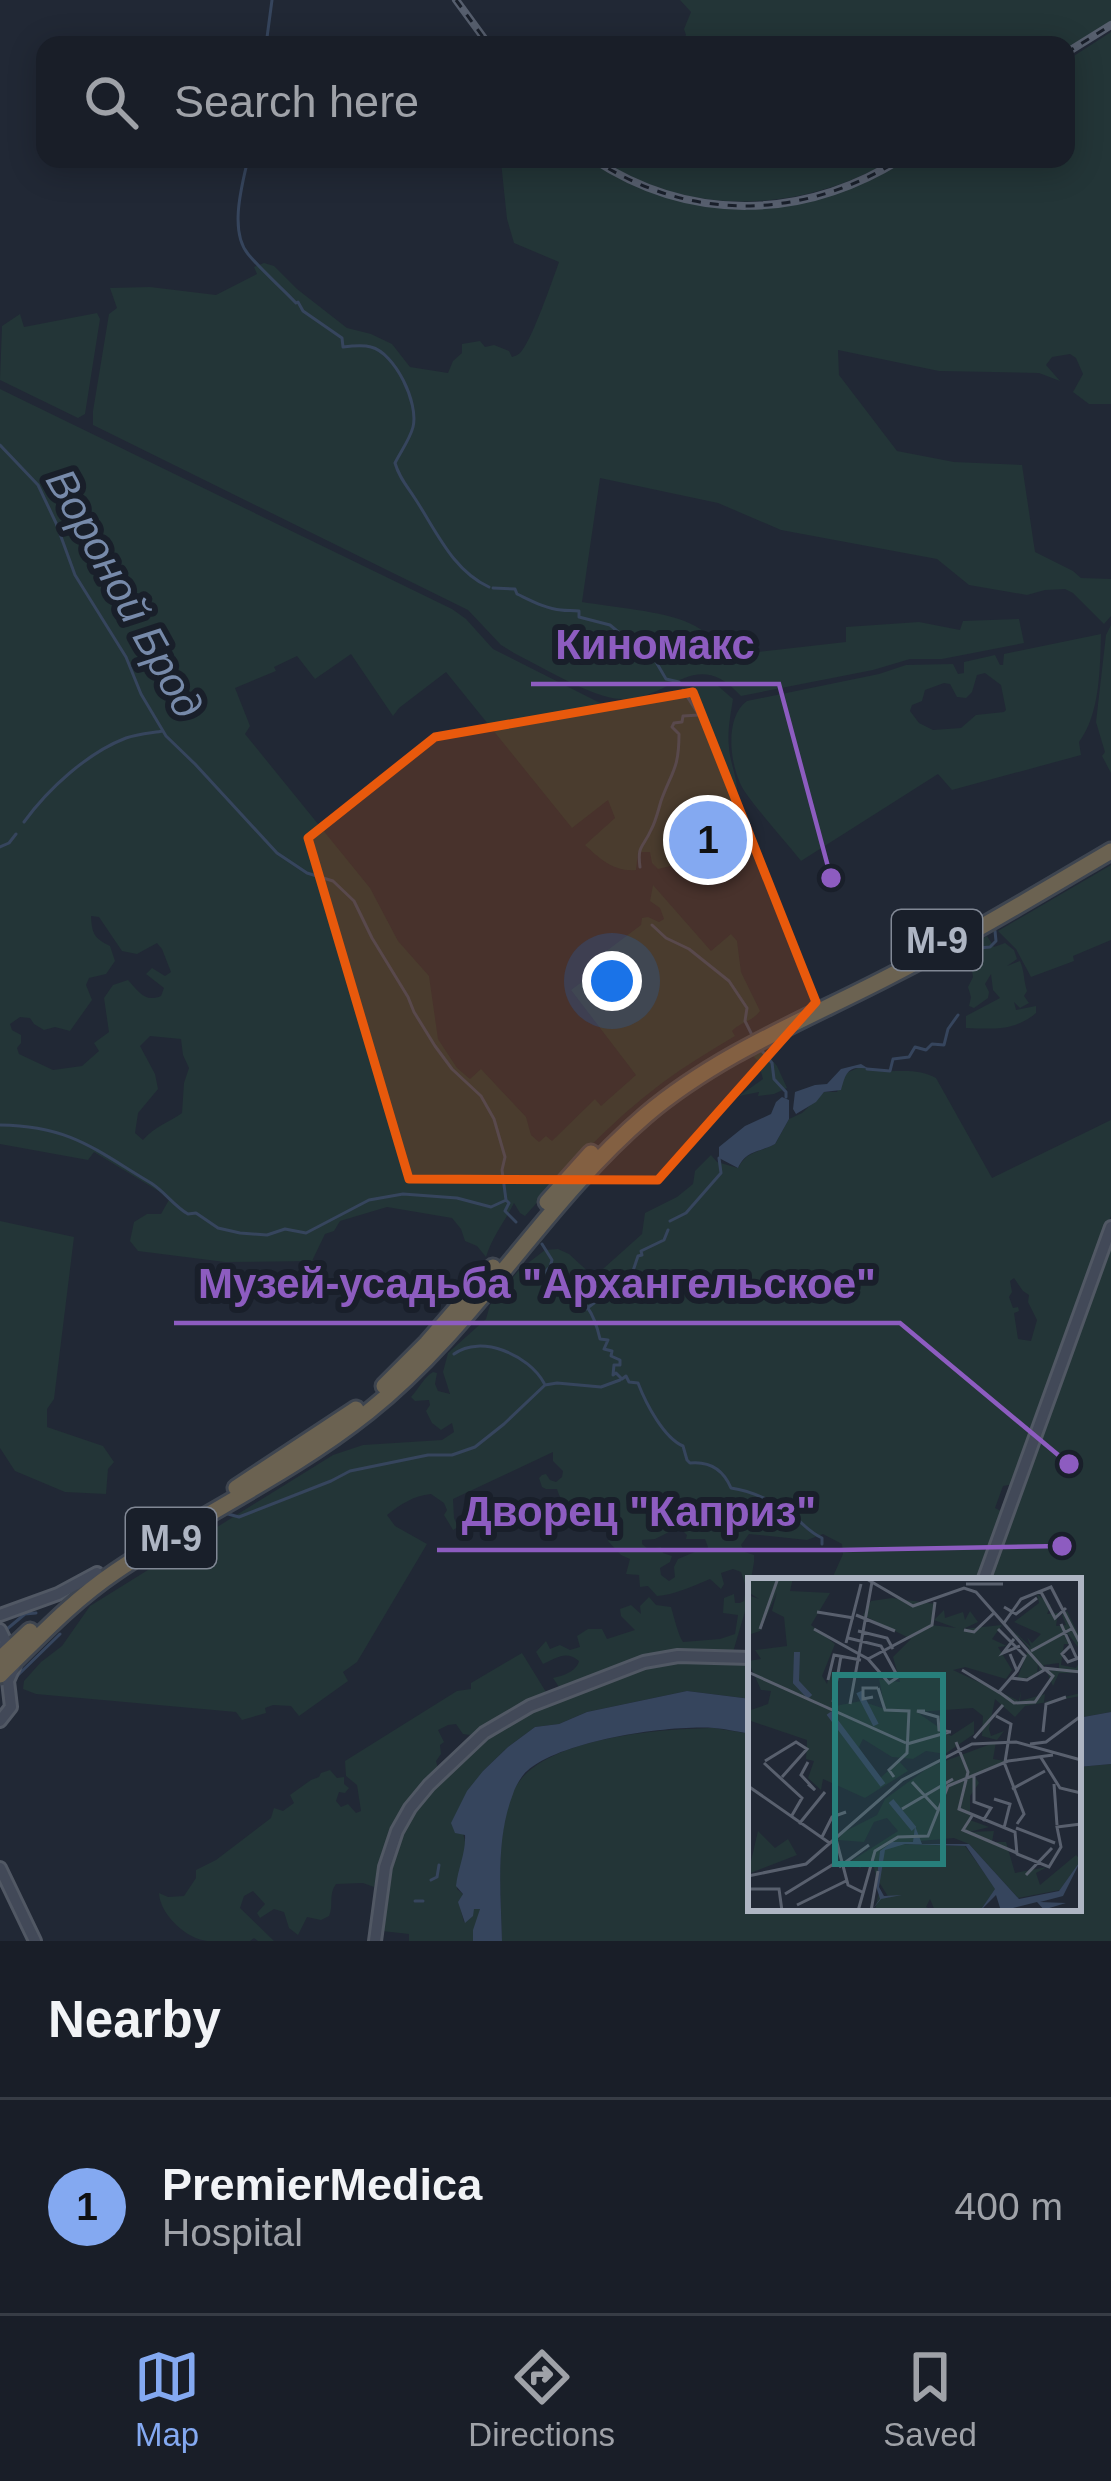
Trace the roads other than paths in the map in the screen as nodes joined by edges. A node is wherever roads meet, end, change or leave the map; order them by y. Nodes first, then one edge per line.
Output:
1 (1111, 840) edge
2 (1111, 851) edge
3 (754, 1039) junction
4 (1111, 1227) edge
5 (97, 1573) junction
6 (983, 1578) edge
7 (0, 1615) edge
8 (0, 1630) edge
9 (35, 1640) junction
10 (0, 1657) edge
11 (748, 1658) edge
12 (0, 1675) edge
13 (0, 1689) edge
14 (11, 1701) junction
15 (0, 1721) edge
16 (0, 1868) edge
17 (35, 1941) edge
18 (375, 1941) edge

1 - 3 highway, М-9
2 - 3 highway, М-9
3 - 5 highway, М-9
3 - 9 highway, М-9
4 - 6 main road
5 - 7 main road, М-9
5 - 10 highway, М-9
8 - 10 main road, М-9
9 - 12 highway, М-9
9 - 14 main road, М-9
11 - 18 main road
13 - 14 main road
14 - 15 main road, М-9
16 - 17 main road

